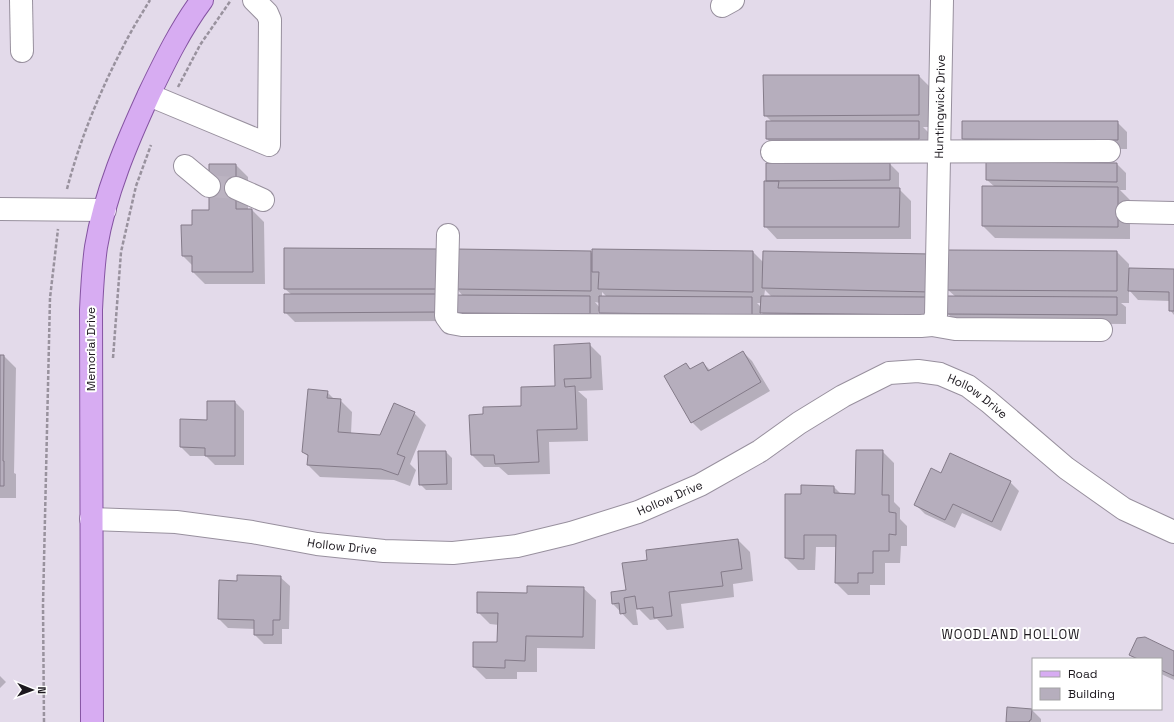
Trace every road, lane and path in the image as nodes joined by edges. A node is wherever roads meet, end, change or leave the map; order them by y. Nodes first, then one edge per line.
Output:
1 (21, 0) edge
2 (150, 0) edge
3 (202, 0) edge
4 (231, 0) edge
5 (254, 0) edge
6 (942, 0) edge
7 (22, 51) dead end
8 (149, 95) junction
9 (169, 103) junction
10 (152, 142) dead end
11 (1109, 151) dead end
12 (772, 152) dead end
13 (939, 153) junction
14 (185, 166) dead end
15 (209, 186) tunnel mouth
16 (236, 188) tunnel mouth
17 (263, 200) dead end
18 (0, 209) edge
19 (62, 210) junction
20 (105, 210) junction
21 (1127, 212) dead end
22 (1174, 212) edge
23 (448, 235) dead end
24 (932, 325) junction
25 (1101, 330) dead end
26 (113, 360) dead end
27 (91, 519) junction
28 (1174, 532) edge
29 (44, 722) edge
30 (92, 722) edge

1 - 7 street
2 - 19 path
3 - 8 main road, Memorial Drive
4 - 9 path
5 - 9 street
6 - 13 street, Huntingwick Drive
8 - 9 street
8 - 20 main road, Memorial Drive
10 - 26 path
11 - 13 street
12 - 13 street
13 - 24 street, Huntingwick Drive
14 - 15 street
16 - 17 street
18 - 19 street
19 - 20 street
19 - 29 path
20 - 27 main road, Memorial Drive
21 - 22 street
23 - 24 street
24 - 25 street
27 - 28 street, Hollow Drive
27 - 30 main road, Memorial Drive

